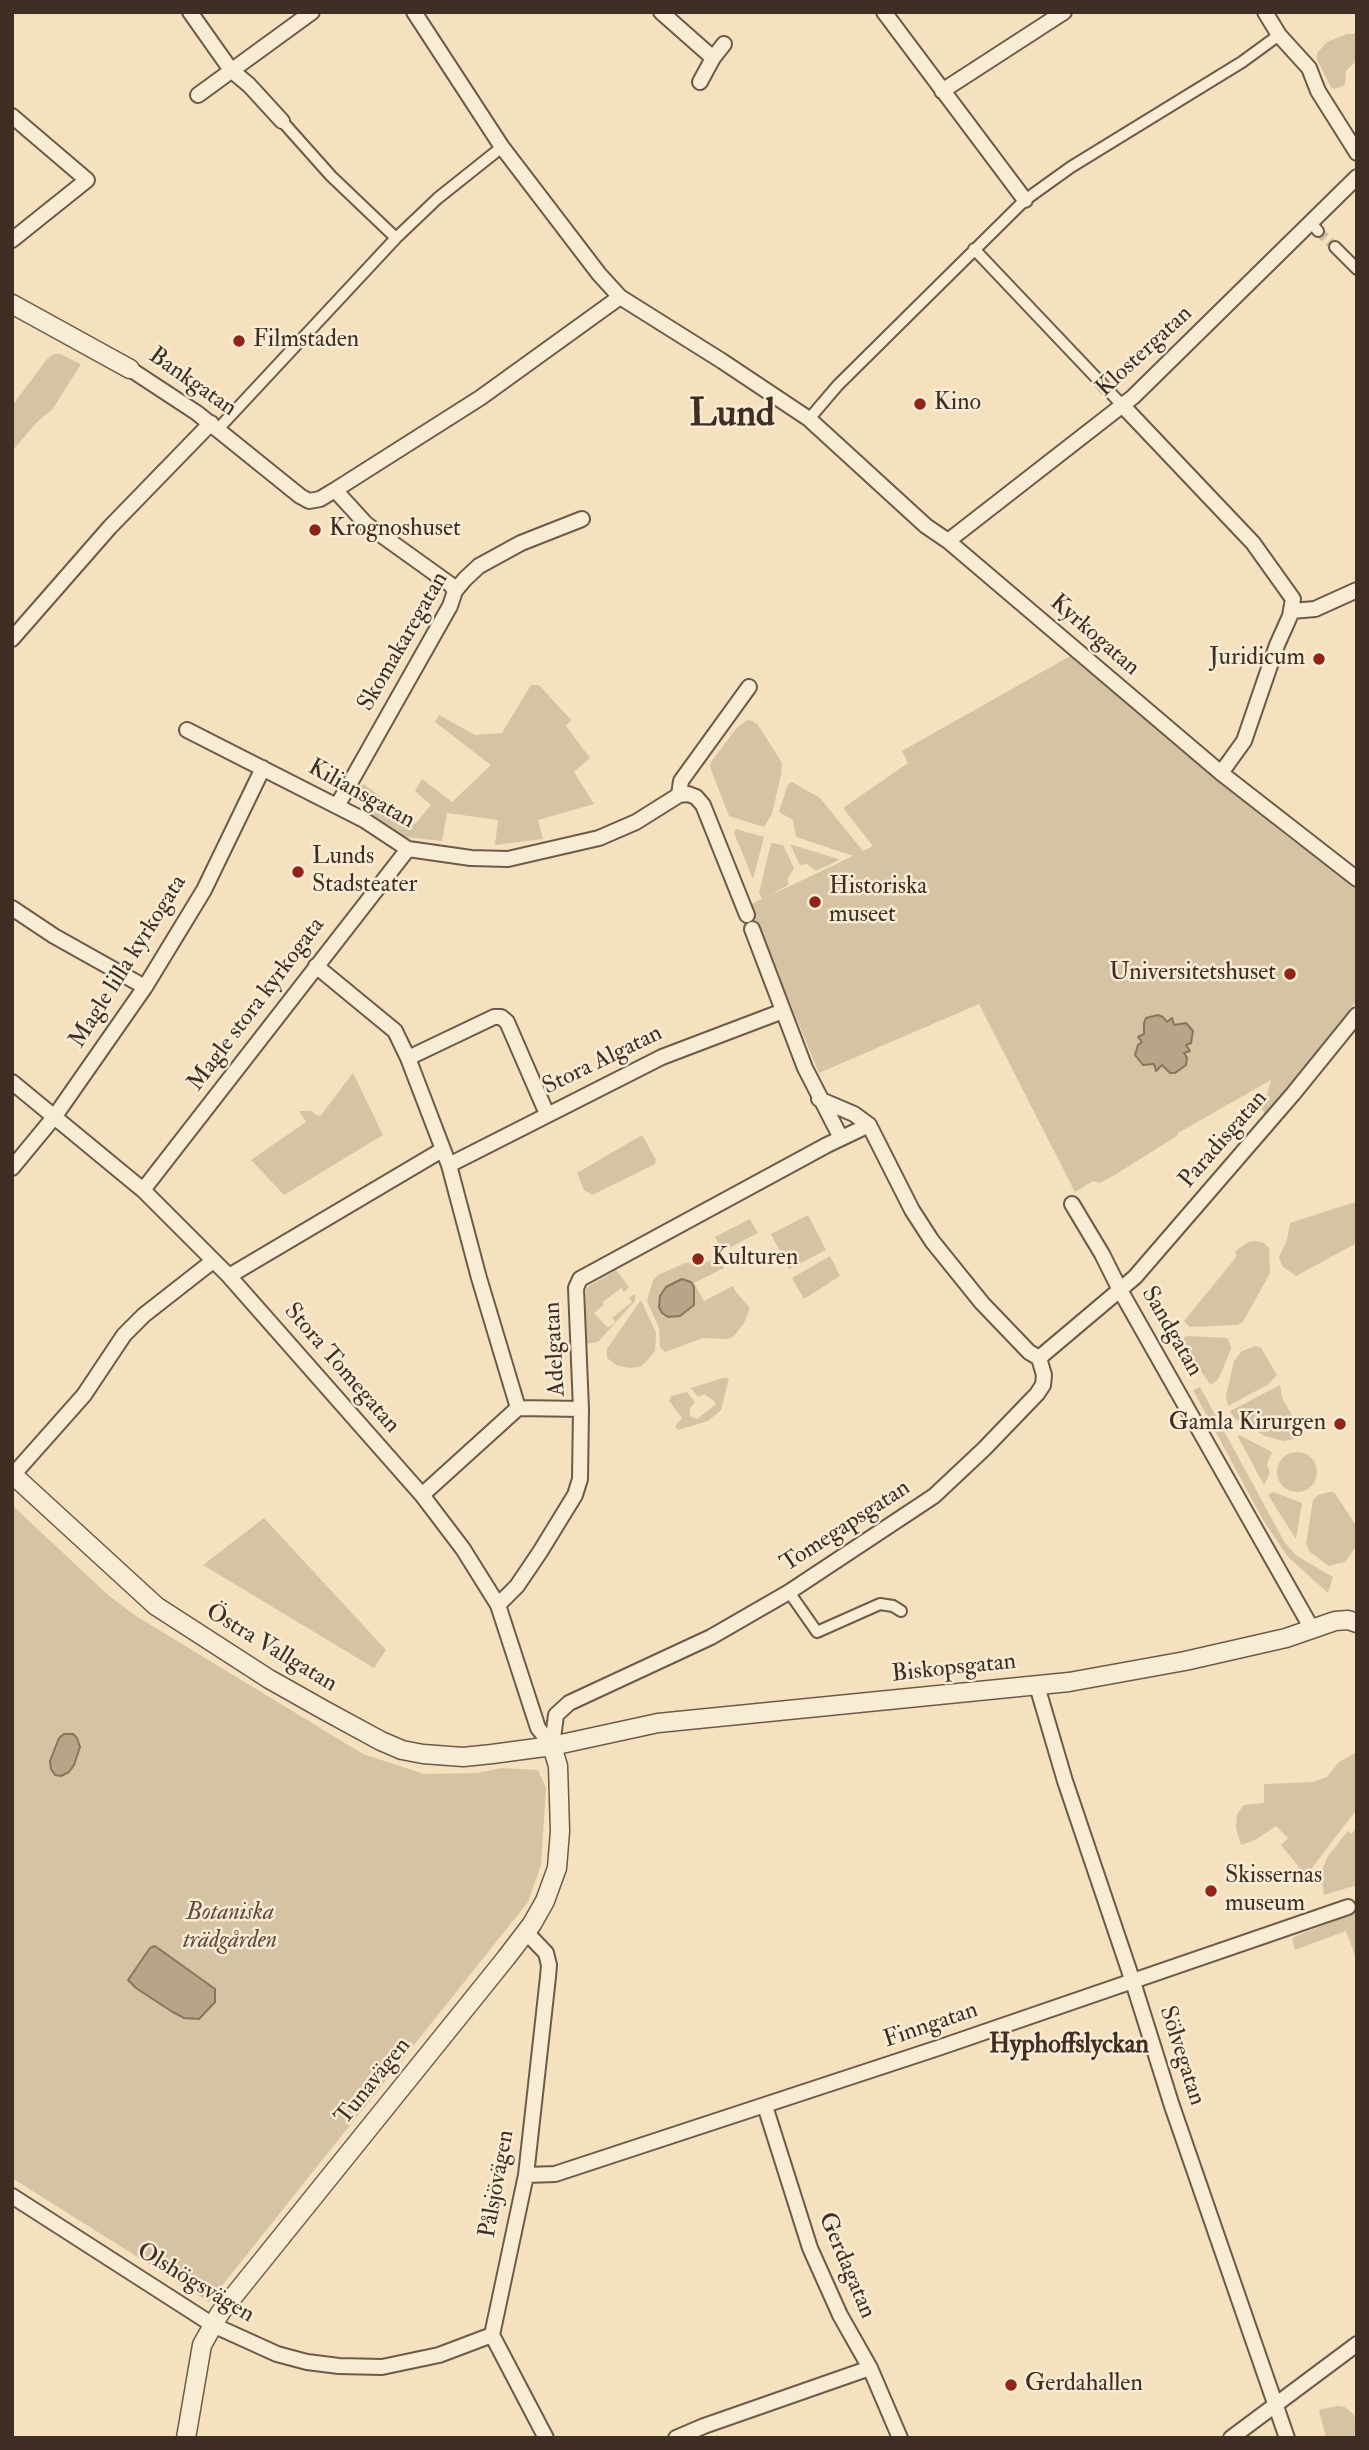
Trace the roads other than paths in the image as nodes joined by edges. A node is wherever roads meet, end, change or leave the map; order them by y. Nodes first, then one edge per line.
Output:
1 (190, 12) edge
2 (312, 12) edge
3 (414, 12) edge
4 (661, 12) edge
5 (884, 12) edge
6 (1064, 12) edge
7 (1265, 12) edge
8 (1279, 35) junction
9 (724, 44) dead end
10 (713, 58) junction
11 (231, 70) junction
12 (700, 82) dead end
13 (942, 91) junction
14 (198, 95) dead end
15 (12, 116) edge
16 (282, 121) joint
17 (502, 147) junction
18 (1357, 153) edge
19 (1357, 178) edge
20 (1025, 200) junction
21 (396, 238) junction
22 (12, 240) edge
23 (1335, 247) tunnel mouth
24 (974, 249) junction
25 (1357, 269) edge
26 (620, 297) junction
27 (12, 304) edge
28 (130, 369) joint
29 (1123, 406) junction
30 (809, 419) junction
31 (214, 426) junction
32 (335, 490) junction
33 (582, 519) dead end
34 (948, 541) junction
35 (1357, 590) edge
36 (456, 591) junction
37 (1292, 611) junction
38 (12, 639) edge
39 (750, 687) dead end
40 (187, 730) dead end
41 (263, 768) junction
42 (1221, 773) junction
43 (679, 795) junction
44 (337, 806) junction
45 (408, 849) junction
46 (1357, 879) edge
47 (12, 908) edge
48 (316, 966) junction
49 (145, 987) junction
50 (783, 1011) junction
51 (1357, 1015) edge
52 (408, 1058) junction
53 (12, 1082) edge
54 (819, 1099) junction
55 (547, 1114) junction
56 (55, 1116) junction
57 (869, 1125) junction
58 (841, 1138) junction
59 (442, 1150) junction
60 (449, 1165) junction
61 (12, 1168) edge
62 (144, 1190) junction
63 (1072, 1205) dead end
64 (213, 1261) junction
65 (229, 1276) junction
66 (1120, 1290) junction
67 (1039, 1358) junction
68 (519, 1408) junction
69 (581, 1409) junction
70 (13, 1474) edge
71 (422, 1495) junction
72 (789, 1592) junction
73 (498, 1605) junction
74 (901, 1611) dead end
75 (1357, 1623) edge
76 (1312, 1629) junction
77 (1037, 1686) junction
78 (552, 1746) junction
79 (1348, 1907) dead end
80 (526, 1931) junction
81 (1133, 1982) junction
82 (765, 2106) junction
83 (526, 2175) junction
84 (12, 2196) edge
85 (212, 2325) junction
86 (492, 2335) junction
87 (1357, 2344) edge
88 (870, 2368) junction
89 (1277, 2405) junction
90 (186, 2438) edge
91 (546, 2438) edge
92 (677, 2438) edge
93 (900, 2438) edge
94 (1231, 2438) edge
95 (1287, 2438) edge

1 - 11 street
2 - 11 street
3 - 17 street, Kyrkogatan
4 - 10 street
5 - 13 street
6 - 13 street
7 - 8 street
8 - 18 street
8 - 20 street
9 - 10 street
10 - 12 street
11 - 14 street
11 - 16 street
13 - 20 street
15 - 22 street
16 - 21 street
17 - 21 street
17 - 26 street, Kyrkogatan
19 - 29 street, Klostergatan
20 - 24 street
21 - 31 street
23 - 25 street
24 - 29 street
24 - 30 street
26 - 30 street, Kyrkogatan
26 - 32 street
27 - 28 street, Bankgatan
28 - 31 street, Bankgatan
29 - 34 street, Klostergatan
29 - 37 street
30 - 34 street, Kyrkogatan
31 - 32 street, Bankgatan
31 - 38 street
32 - 36 street
33 - 36 street, Skomakaregatan
34 - 42 street, Kyrkogatan
35 - 37 street
36 - 44 street, Skomakaregatan
37 - 42 street
39 - 43 street
40 - 41 street, Kiliansgatan
41 - 44 street, Kiliansgatan
41 - 49 street, Magle lilla kyrkogata
42 - 46 street, Kyrkogatan
43 - 45 street, Kiliansgatan
43 - 50 street
44 - 45 street, Kiliansgatan
45 - 48 street, Magle stora kyrkogata
47 - 49 street
48 - 52 street
48 - 62 street, Magle stora kyrkogata
49 - 56 street, Magle lilla kyrkogata
50 - 54 street
50 - 55 street, Stora Algatan
51 - 66 street, Paradisgatan
52 - 55 street
52 - 59 street
53 - 56 street, Stora Tomegatan
54 - 57 street
54 - 58 street
55 - 60 street, Stora Algatan
56 - 61 street, Magle lilla kyrkogata
56 - 62 street, Stora Tomegatan
57 - 58 street
57 - 67 street
58 - 69 street, Adelgatan
59 - 60 street
59 - 65 street
60 - 68 street
62 - 64 street, Stora Tomegatan
63 - 66 street, Sandgatan
64 - 65 street, Stora Tomegatan
64 - 70 street
65 - 71 street, Stora Tomegatan
66 - 67 street
66 - 76 street, Sandgatan
67 - 72 street, Tomegapsgatan
68 - 69 street
68 - 71 street
69 - 73 street, Adelgatan
70 - 78 street, Östra Vallgatan
71 - 73 street, Stora Tomegatan
72 - 74 street
72 - 78 street, Tomegapsgatan
73 - 78 street, Stora Tomegatan
75 - 76 street, Biskopsgatan
76 - 77 street, Biskopsgatan
77 - 78 street, Biskopsgatan
77 - 81 street, Sölvegatan
78 - 80 street, Tunavägen
79 - 81 street, Finngatan
80 - 83 street, Pålsjövägen
80 - 85 street, Tunavägen
81 - 82 street, Finngatan
81 - 89 street, Sölvegatan
82 - 83 street, Finngatan
82 - 88 street, Gerdagatan
83 - 86 street, Pålsjövägen
84 - 85 street, Olshögsvägen
85 - 86 street, Olshögsvägen
85 - 90 street, Tunavägen
86 - 91 street
87 - 89 street
88 - 92 street
88 - 93 street, Gerdagatan
89 - 94 street
89 - 95 street, Sölvegatan

